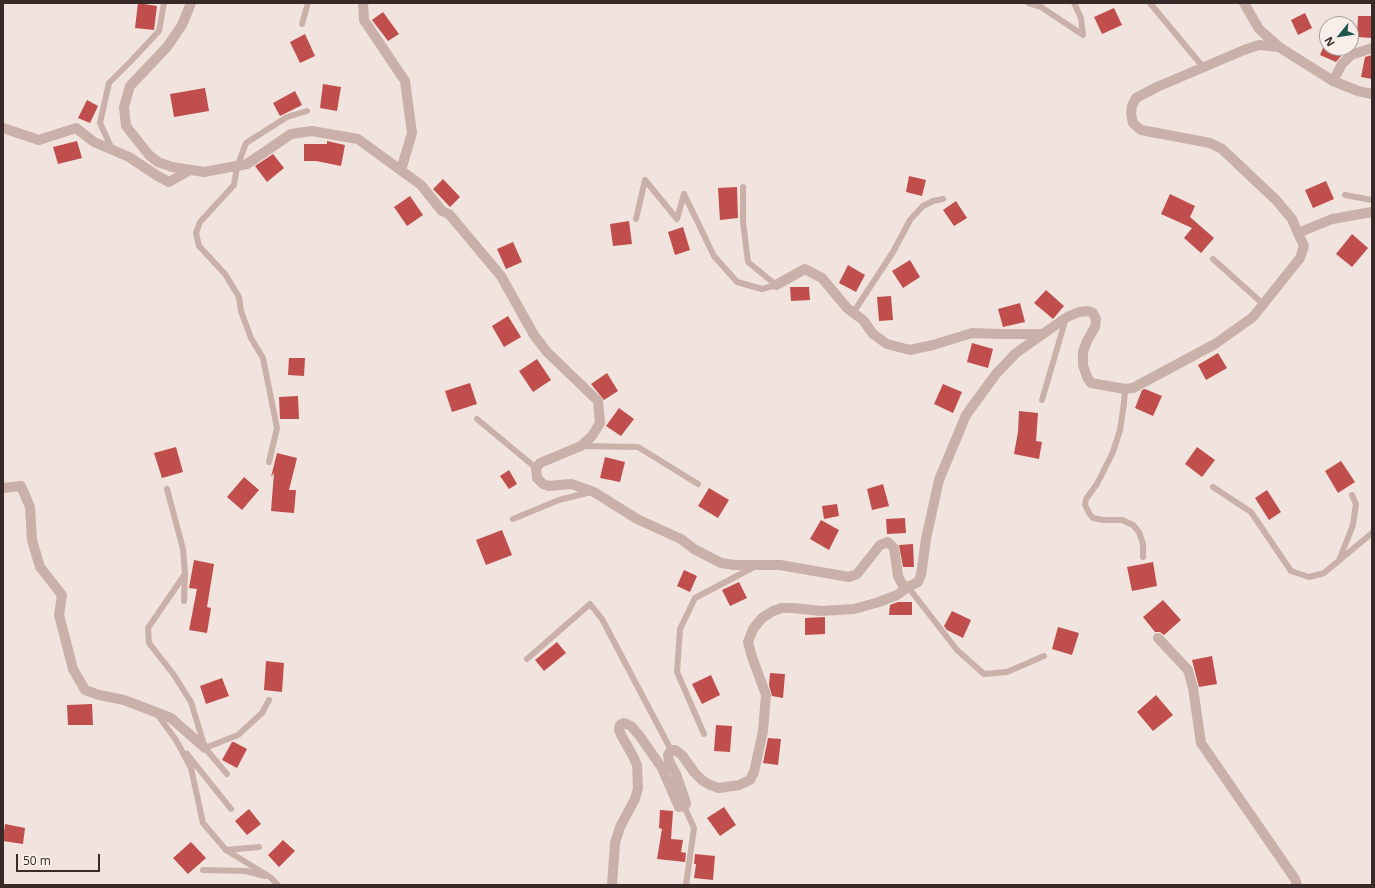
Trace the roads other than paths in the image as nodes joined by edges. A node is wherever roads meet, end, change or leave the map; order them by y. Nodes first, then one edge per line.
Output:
1 (164, 3) edge
2 (191, 3) edge
3 (308, 3) edge
4 (363, 3) edge
5 (1028, 3) edge
6 (1074, 3) edge
7 (1150, 3) edge
8 (1244, 3) edge
9 (302, 24) dead end
10 (1279, 47) junction
11 (1372, 48) edge
12 (1203, 67) junction
13 (1333, 81) junction
14 (1372, 94) edge
15 (307, 111) dead end
16 (3, 128) edge
17 (112, 150) junction
18 (237, 167) junction
19 (190, 170) junction
20 (402, 170) junction
21 (743, 187) dead end
22 (1344, 195) dead end
23 (943, 200) dead end
24 (1372, 200) edge
25 (1372, 212) edge
26 (636, 219) dead end
27 (1298, 233) junction
28 (1213, 259) dead end
29 (776, 285) junction
30 (1263, 304) junction
31 (853, 312) junction
32 (1067, 316) junction
33 (1041, 334) junction
34 (1125, 389) junction
35 (1042, 400) dead end
36 (477, 420) dead end
37 (581, 446) junction
38 (269, 462) dead end
39 (536, 468) junction
40 (698, 484) dead end
41 (1213, 487) dead end
42 (3, 488) edge
43 (167, 489) dead end
44 (594, 492) junction
45 (1352, 495) dead end
46 (513, 518) dead end
47 (1372, 533) edge
48 (1143, 557) dead end
49 (1339, 560) junction
50 (757, 565) junction
51 (185, 574) junction
52 (908, 587) junction
53 (184, 601) dead end
54 (1158, 638) dead end
55 (1044, 656) dead end
56 (527, 659) dead end
57 (269, 700) dead end
58 (156, 712) junction
59 (704, 734) dead end
60 (176, 740) junction
61 (205, 748) junction
62 (671, 750) junction
63 (227, 774) dead end
64 (684, 806) junction
65 (231, 809) dead end
66 (259, 847) dead end
67 (226, 850) junction
68 (203, 870) dead end
69 (270, 877) junction
70 (278, 885) edge
71 (612, 885) edge
72 (686, 885) edge
73 (1297, 885) edge

1 - 17 lane
2 - 19 street
3 - 9 lane
4 - 20 street
5 - 6 lane
7 - 12 lane
8 - 10 street
10 - 12 street
10 - 13 street
11 - 13 street
12 - 27 street
13 - 14 street
15 - 18 lane
16 - 17 street
17 - 19 street
18 - 19 street
18 - 20 street
18 - 38 lane
20 - 37 street
21 - 29 lane
22 - 24 lane
23 - 31 lane
25 - 27 street
26 - 29 lane
27 - 30 street
28 - 30 lane
29 - 31 street
30 - 34 street
31 - 33 street
32 - 33 street
32 - 34 street
32 - 35 lane
33 - 52 street
34 - 48 lane
36 - 39 lane
37 - 39 street
37 - 40 lane
39 - 44 street
41 - 49 lane
42 - 58 street
43 - 51 lane
44 - 46 lane
44 - 50 street
45 - 49 lane
47 - 49 lane
50 - 52 street
50 - 59 lane
51 - 53 lane
51 - 61 lane
52 - 55 lane
52 - 62 street
54 - 73 street
56 - 62 lane
57 - 61 lane
58 - 60 lane
58 - 61 street
60 - 65 lane
60 - 67 lane
61 - 63 lane
62 - 64 street
64 - 71 street
64 - 72 lane
66 - 67 lane
67 - 69 lane
68 - 69 lane
69 - 70 lane

